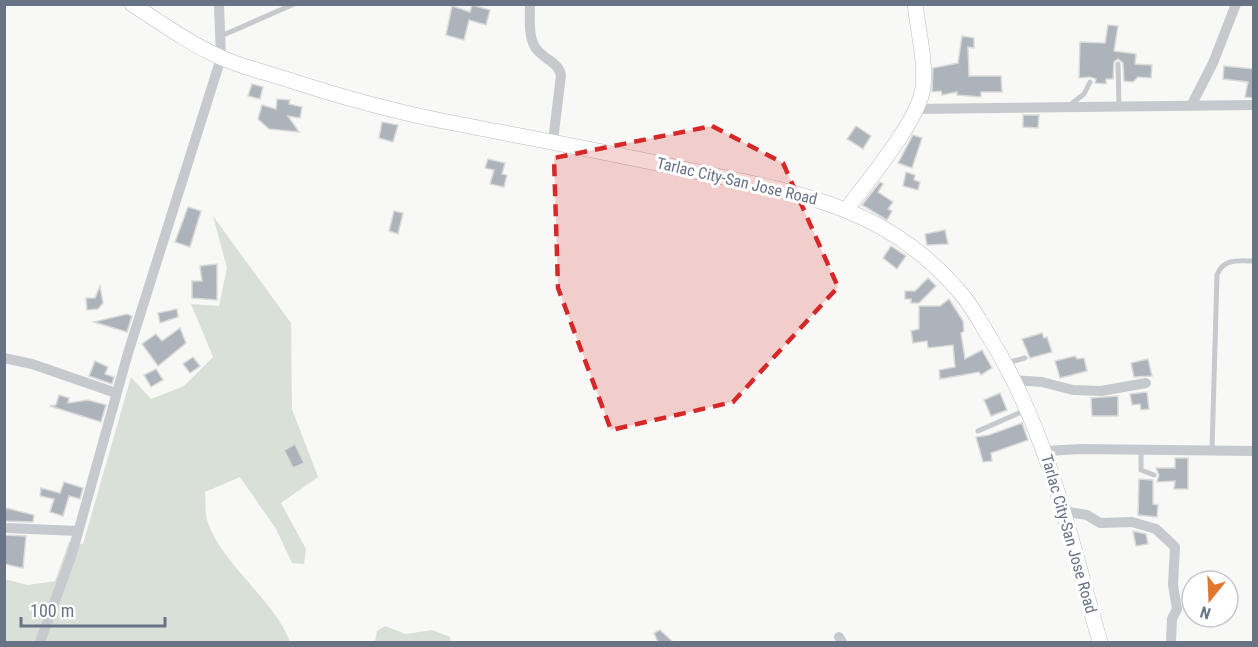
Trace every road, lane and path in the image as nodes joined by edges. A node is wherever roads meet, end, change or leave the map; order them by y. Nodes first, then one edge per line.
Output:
1 (132, 4) edge
2 (219, 4) edge
3 (294, 4) edge
4 (530, 4) edge
5 (915, 4) edge
6 (1236, 4) edge
7 (220, 37) junction
8 (221, 58) junction
9 (1118, 64) dead end
10 (1090, 82) dead end
11 (1192, 104) junction
12 (1119, 105) junction
13 (1254, 105) edge
14 (1068, 106) junction
15 (916, 109) junction
16 (553, 141) junction
17 (847, 209) junction
18 (1254, 261) edge
19 (4, 358) edge
20 (1025, 358) dead end
21 (1005, 364) junction
22 (1013, 380) junction
23 (1146, 383) dead end
24 (116, 393) junction
25 (1028, 409) junction
26 (978, 431) dead end
27 (1141, 449) junction
28 (1212, 450) junction
29 (1046, 451) junction
30 (1254, 451) edge
31 (1154, 475) dead end
32 (1063, 511) junction
33 (7, 528) dead end
34 (78, 531) junction
35 (40, 642) edge
36 (1100, 642) edge
37 (1171, 642) edge

1 - 8 main road, Tarlac City-San Jose Road
2 - 7 street
3 - 7 lane
4 - 16 street
5 - 15 main road
6 - 11 street
7 - 8 street
8 - 16 main road, Tarlac City-San Jose Road
8 - 24 street
9 - 12 lane
10 - 14 lane
11 - 12 street
11 - 13 street
12 - 14 street
14 - 15 street
15 - 17 main road
16 - 17 main road, Tarlac City-San Jose Road
17 - 21 main road, Tarlac City-San Jose Road
18 - 28 lane
19 - 24 street
20 - 21 lane
21 - 22 main road, Tarlac City-San Jose Road
22 - 23 street
22 - 25 main road, Tarlac City-San Jose Road
24 - 34 street
25 - 26 lane
25 - 29 main road, Tarlac City-San Jose Road
27 - 28 street
27 - 29 street
27 - 31 lane
28 - 30 street
29 - 32 main road, Tarlac City-San Jose Road
32 - 36 main road, Tarlac City-San Jose Road
32 - 37 street
33 - 34 street
34 - 35 street

